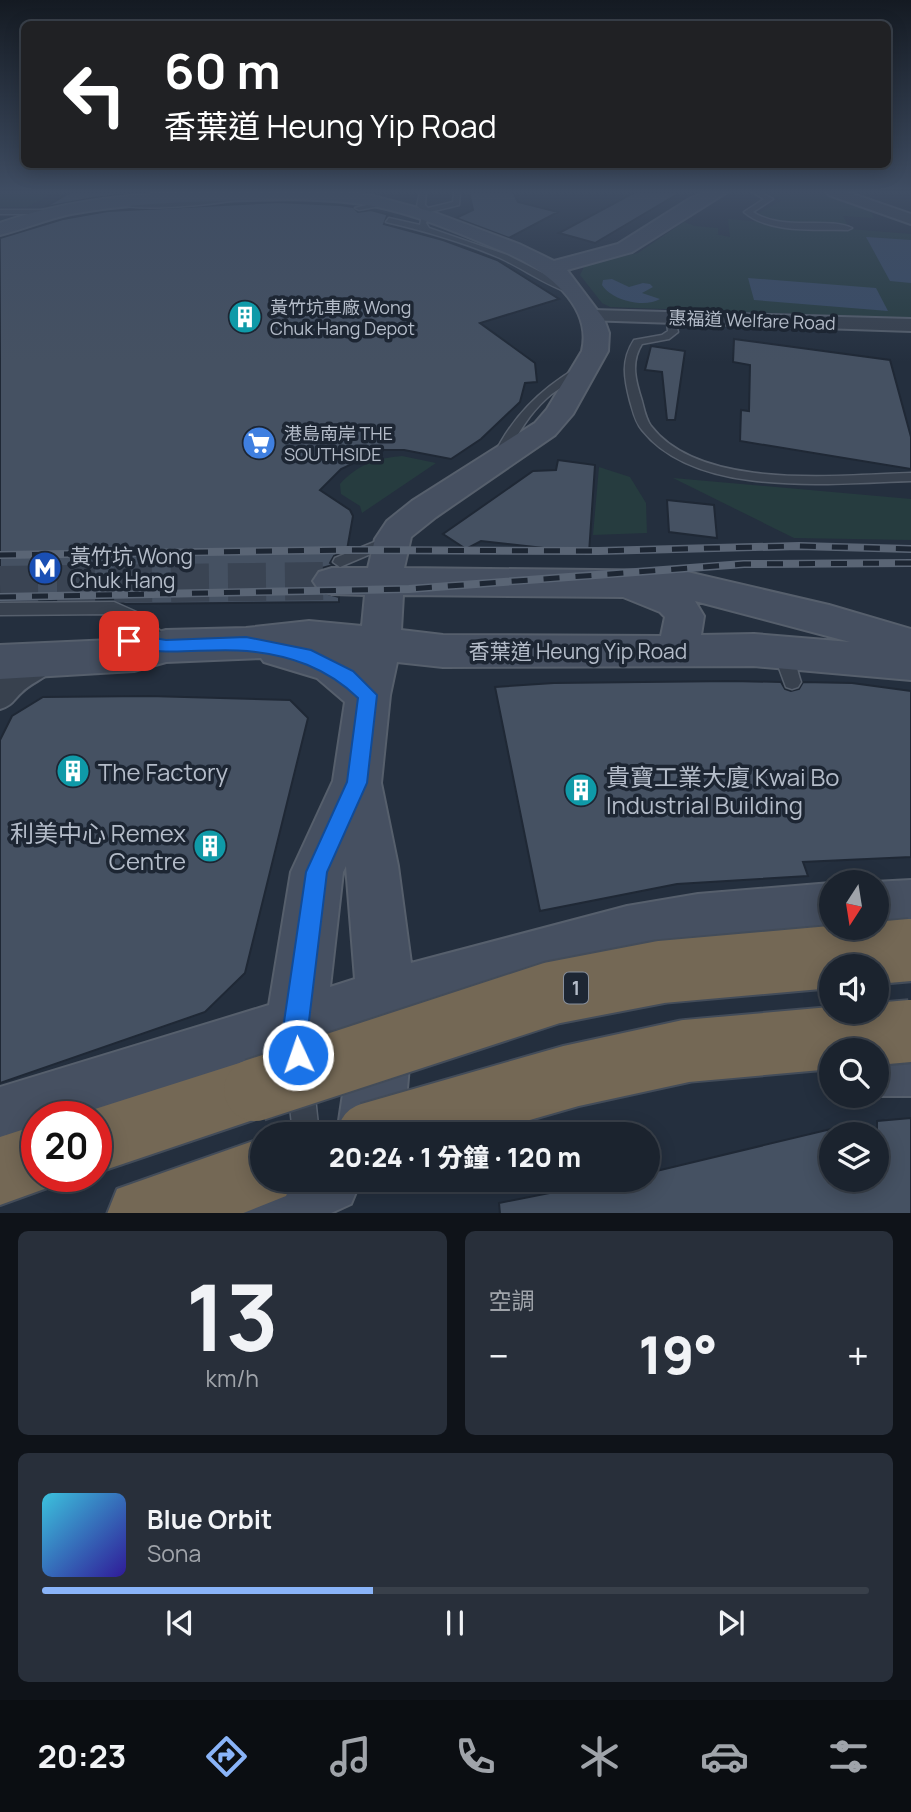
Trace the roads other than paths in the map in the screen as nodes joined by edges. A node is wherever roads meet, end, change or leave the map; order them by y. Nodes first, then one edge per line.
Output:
1 (489, 249) edge
2 (506, 249) edge
3 (522, 249) edge
4 (622, 249) edge
5 (583, 258) junction
6 (542, 270) junction
7 (593, 316) junction
8 (669, 316) junction
9 (911, 326) edge
10 (520, 402) dead end
11 (546, 410) junction
12 (911, 477) edge
13 (424, 509) junction
14 (392, 539) junction
15 (336, 571) joint
16 (386, 580) junction
17 (476, 580) junction
18 (604, 582) junction
19 (768, 604) junction
20 (0, 608) edge
21 (246, 644) junction
22 (380, 644) junction
23 (911, 645) edge
24 (166, 646) junction
25 (672, 652) junction
26 (0, 653) edge
27 (0, 662) edge
28 (40, 662) junction
29 (911, 663) edge
30 (788, 667) junction
31 (0, 694) edge
32 (368, 695) junction
33 (357, 783) junction
34 (911, 907) edge
35 (889, 908) edge
36 (819, 911) edge
37 (911, 950) edge
38 (386, 999) junction
39 (295, 1029) junction
40 (911, 1031) edge
41 (819, 1064) edge
42 (889, 1065) edge
43 (911, 1065) edge
44 (0, 1120) edge
45 (301, 1122) edge
46 (371, 1122) edge
47 (412, 1122) edge
48 (492, 1122) edge
49 (112, 1135) edge
50 (21, 1164) edge
51 (0, 1171) edge
52 (250, 1184) edge
53 (270, 1192) edge
54 (142, 1213) edge
55 (238, 1213) edge

1 - 6 lane
2 - 6 street
3 - 5 street
4 - 5 street
5 - 6 street
6 - 7 street
7 - 8 street, 惠福道 Welfare Road
7 - 11 street
8 - 9 street, 惠福道 Welfare Road
8 - 12 lane
10 - 11 lane
11 - 13 street
13 - 14 street
13 - 17 street
14 - 15 lane
14 - 16 street
15 - 16 street
16 - 17 street
16 - 22 street
17 - 18 street
18 - 19 street
18 - 25 street
19 - 23 street
19 - 30 street
20 - 24 lane
21 - 22 street, 香葉道 Heung Yip Road
21 - 24 street, 香葉道 Heung Yip Road
21 - 32 street, 香葉道 Heung Yip Road
22 - 25 street, 香葉道 Heung Yip Road
22 - 32 street
24 - 26 street, 香葉道 Heung Yip Road
24 - 28 street, 香葉道 Heung Yip Road
25 - 30 street, 香葉道 Heung Yip Road
27 - 28 street, 香葉道 Heung Yip Road
28 - 31 street
29 - 30 street, 香葉道 Heung Yip Road
32 - 33 street
33 - 38 street
33 - 39 street
34 - 35 street
36 - 38 street
37 - 49 highway, 1, bridge
38 - 39 street
38 - 46 street
39 - 44 street
39 - 45 lane
40 - 47 highway, bridge
41 - 48 street
42 - 43 street
50 - 51 highway
52 - 54 highway
53 - 55 street

